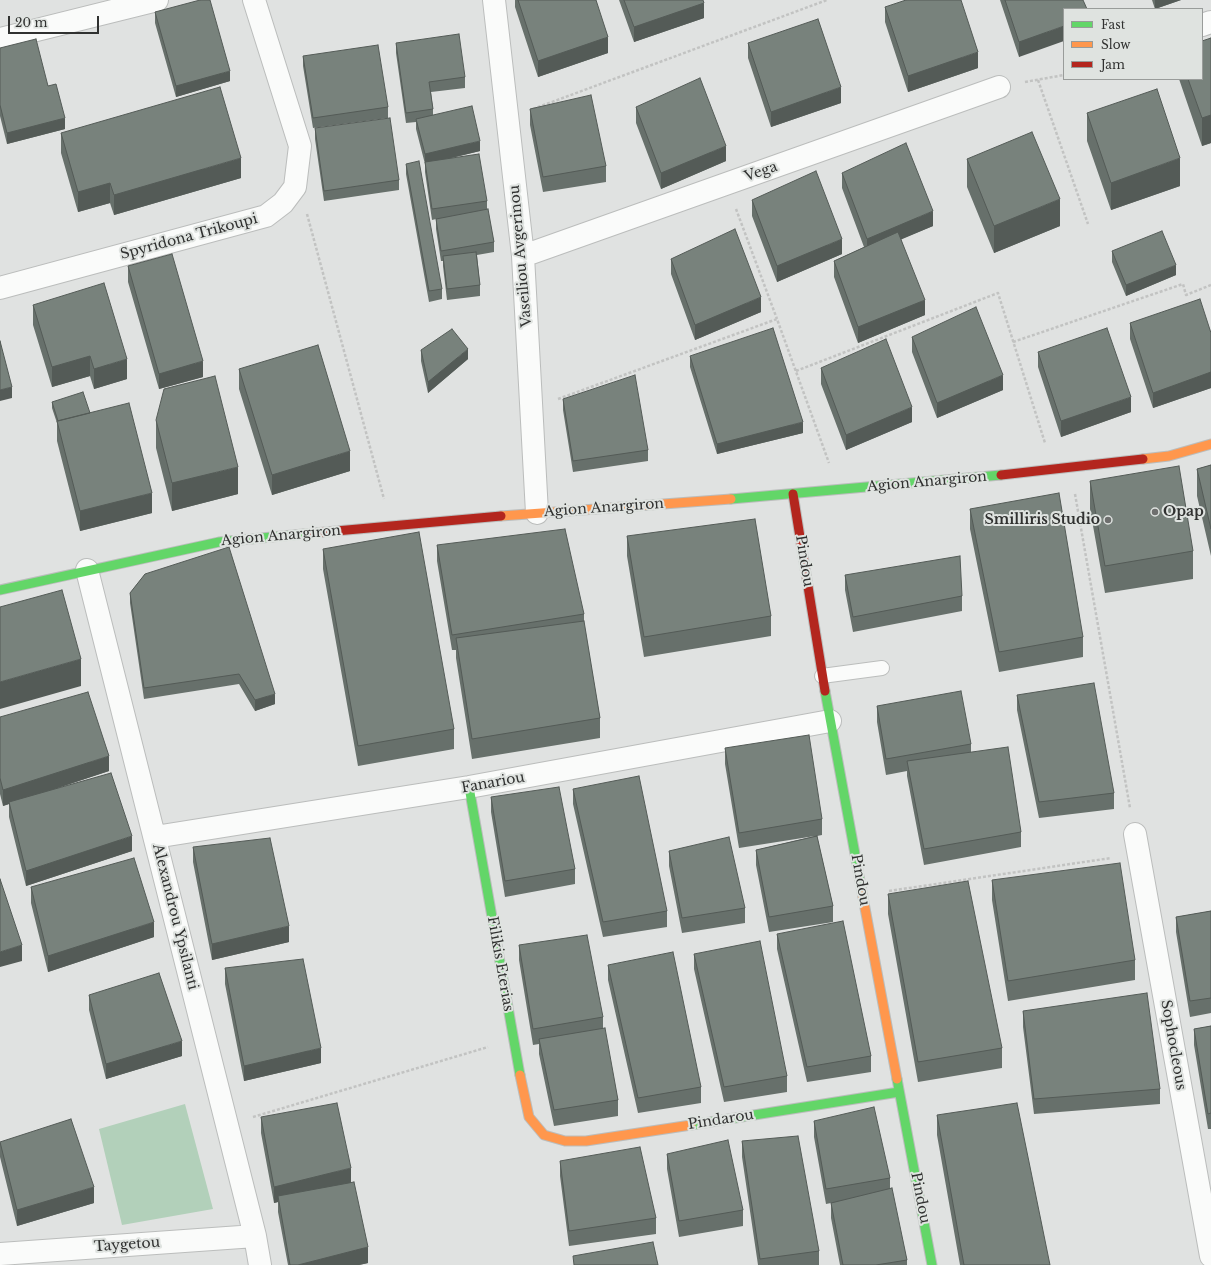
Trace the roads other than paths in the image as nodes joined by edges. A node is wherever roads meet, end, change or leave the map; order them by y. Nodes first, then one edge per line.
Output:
1 (157, 0) edge
2 (254, 0) edge
3 (494, 0) edge
4 (0, 39) edge
5 (999, 88) road end
6 (523, 256) junction
7 (0, 288) edge
8 (1211, 444) edge
9 (793, 494) junction
10 (537, 513) junction
11 (87, 570) junction
12 (0, 590) edge
13 (882, 668) dead end
14 (822, 676) junction
15 (830, 721) junction
16 (469, 787) junction
17 (155, 837) junction
18 (1136, 844) road end
19 (899, 1092) junction
20 (544, 1135) joint
21 (255, 1236) junction
22 (0, 1254) edge
23 (1211, 1256) edge
24 (260, 1265) edge
25 (932, 1265) edge

1 - 4 street
2 - 7 street, Spyridona Trikoupi
3 - 6 street, Vaseiliou Avgerinou
5 - 6 street, Vega
6 - 10 street, Vaseiliou Avgerinou
8 - 9 street, Agion Anargiron
9 - 10 street, Agion Anargiron
9 - 14 street, Pindou
10 - 11 street, Agion Anargiron
11 - 12 street, Agion Anargiron
11 - 17 street, Alexandrou Ypsilanti
13 - 14 lane
14 - 15 street, Pindou
15 - 16 street, Fanariou
15 - 19 street, Pindou
16 - 17 street, Fanariou
16 - 20 street, Filikis Eterias
17 - 21 street, Alexandrou Ypsilanti
18 - 23 street, Sophocleous
19 - 20 street, Pindarou
19 - 25 street, Pindou
21 - 22 street, Taygetou
21 - 24 street, Alexandrou Ypsilanti

